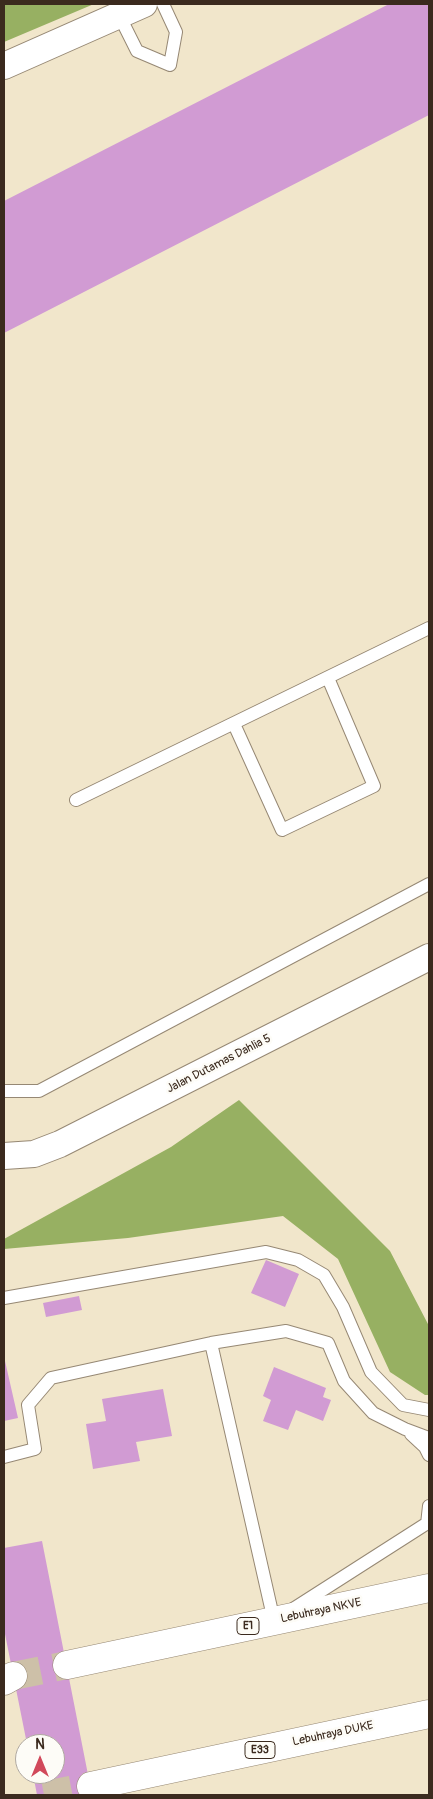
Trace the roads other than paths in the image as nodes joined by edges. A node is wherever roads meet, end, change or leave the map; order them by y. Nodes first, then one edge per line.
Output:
1 (144, 4) edge
2 (163, 4) edge
3 (119, 15) junction
4 (4, 66) edge
5 (429, 628) edge
6 (328, 678) junction
7 (234, 724) junction
8 (76, 800) dead end
9 (429, 884) edge
10 (429, 957) edge
11 (4, 1091) edge
12 (4, 1156) edge
13 (4, 1298) edge
14 (211, 1343) junction
15 (429, 1410) edge
16 (405, 1429) junction
17 (429, 1438) edge
18 (429, 1455) edge
19 (4, 1457) edge
20 (429, 1506) edge
21 (428, 1523) edge
22 (429, 1588) edge
23 (274, 1621) junction
24 (67, 1665) tunnel mouth
25 (429, 1714) edge
26 (91, 1786) tunnel mouth

1 - 3 street
2 - 3 lane
3 - 4 street
5 - 6 lane
6 - 7 lane
6 - 7 lane
7 - 8 lane
9 - 11 lane
10 - 12 street, Jalan Dutamas Dahlia 5
13 - 15 lane
14 - 16 lane
14 - 19 lane
14 - 23 lane
16 - 17 lane
16 - 18 lane
20 - 21 lane
21 - 23 lane
22 - 23 highway, Lebuhraya NKVE / E1
23 - 24 highway, Lebuhraya NKVE / E1
25 - 26 highway, Lebuhraya DUKE / E33

